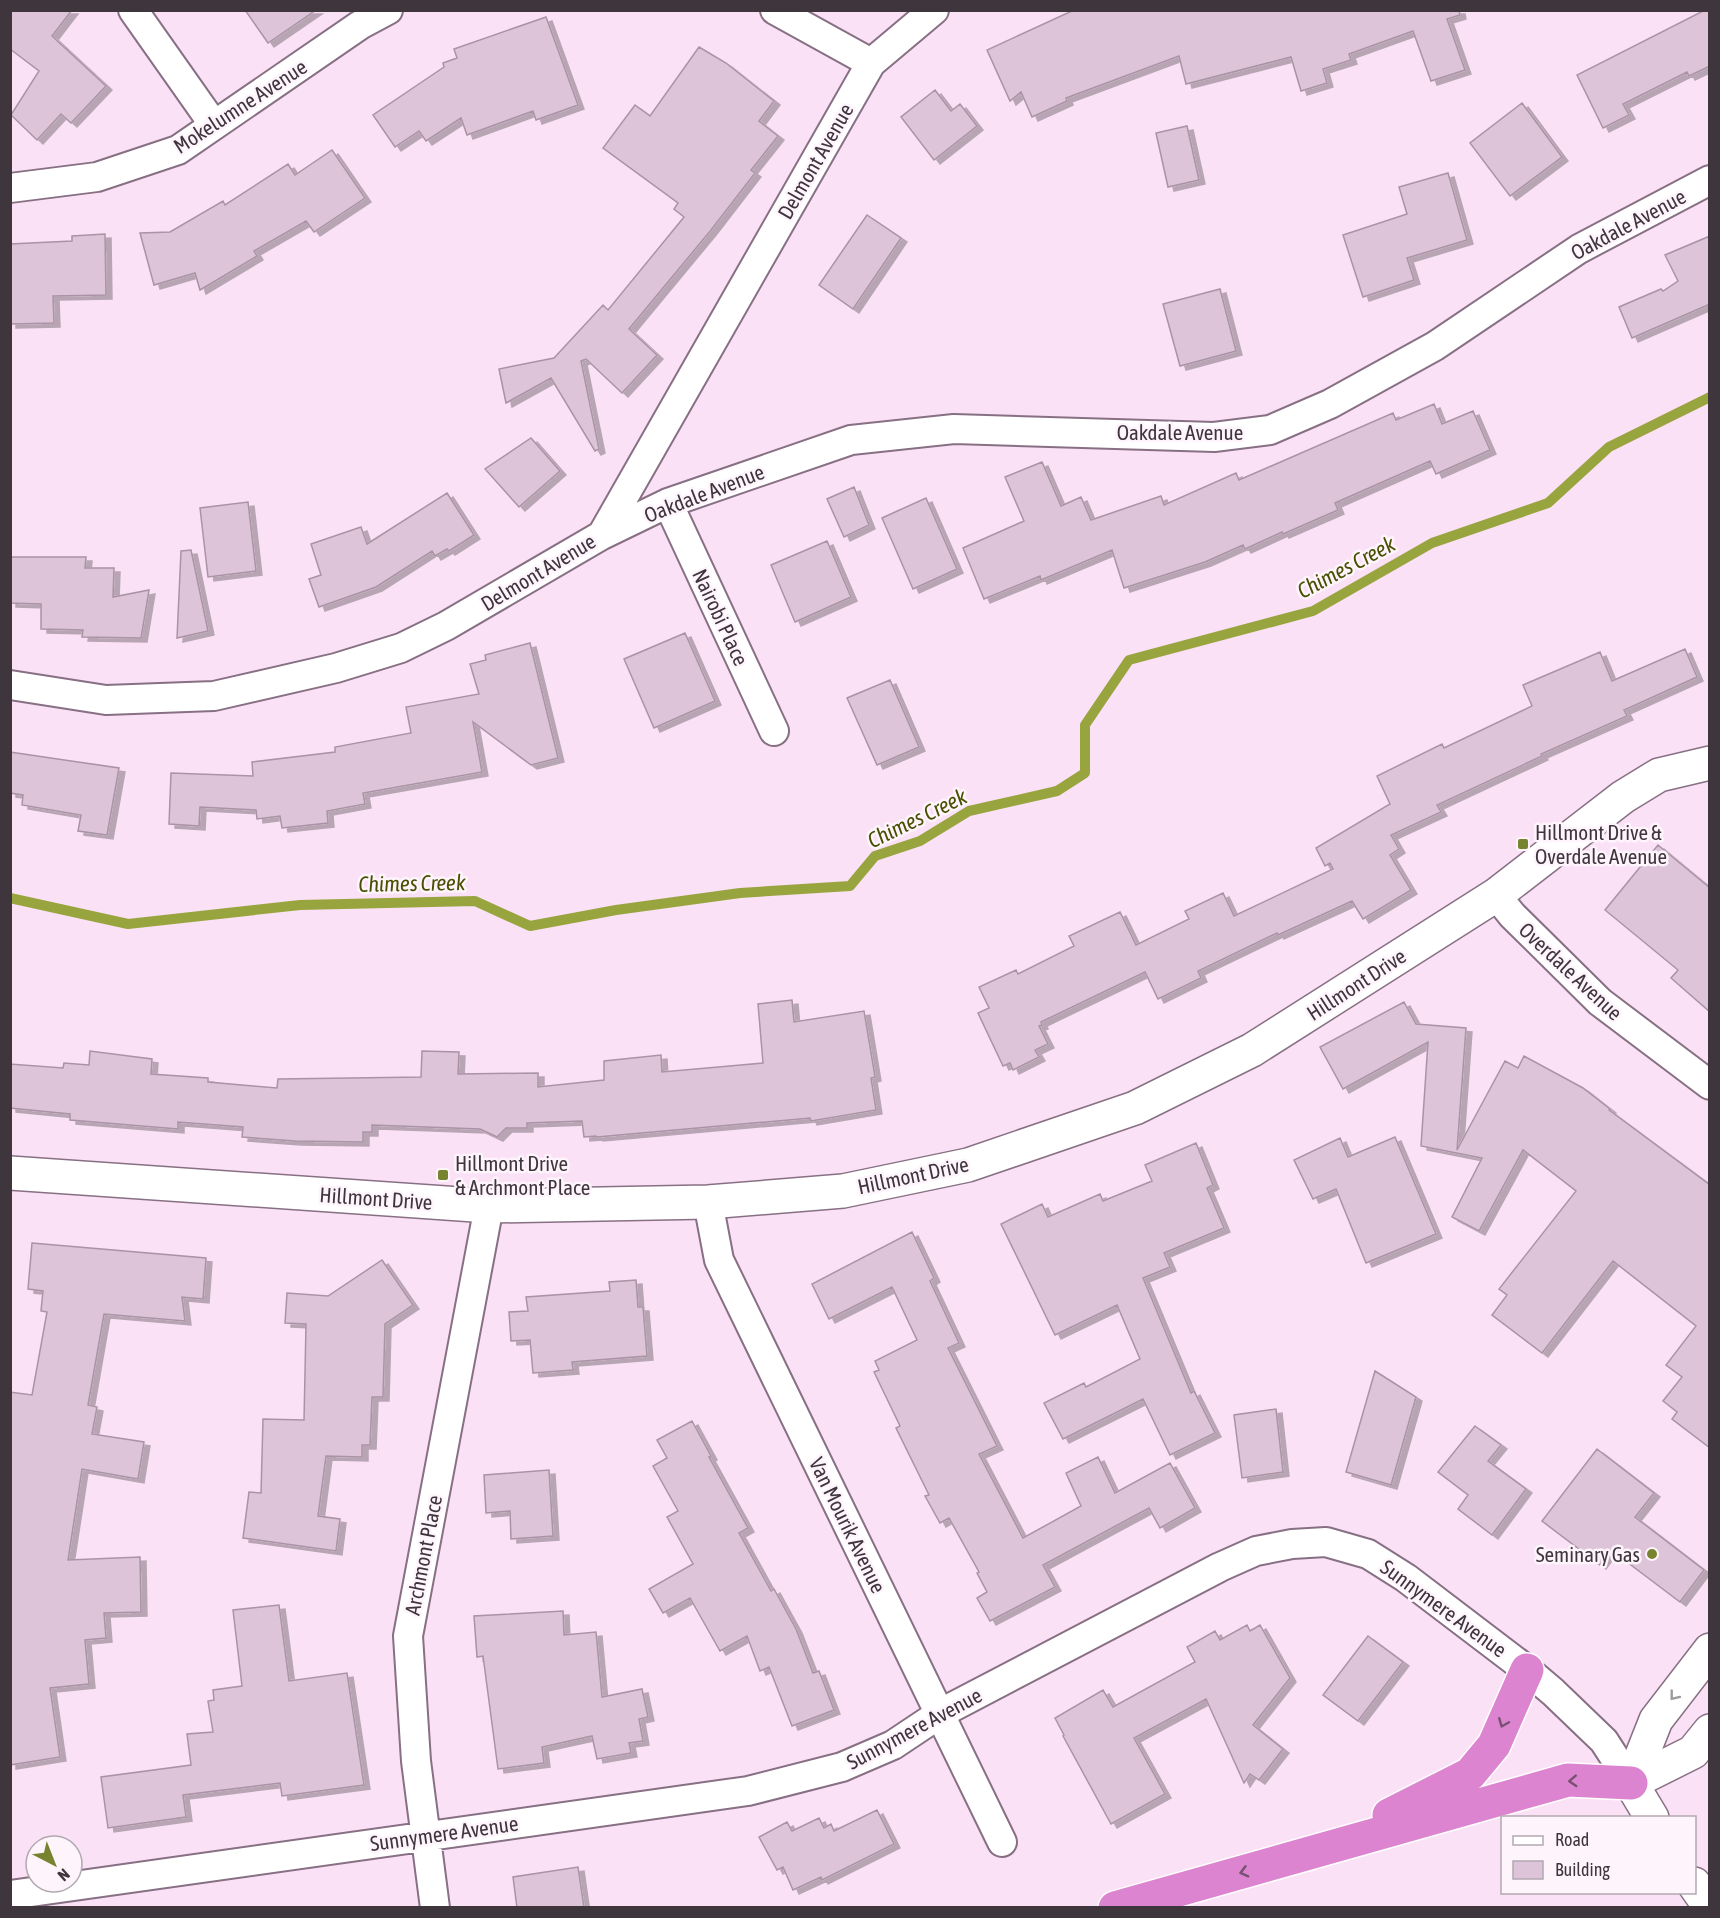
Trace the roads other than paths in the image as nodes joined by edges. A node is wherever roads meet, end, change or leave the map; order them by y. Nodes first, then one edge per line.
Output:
1 (133, 10) edge
2 (388, 10) edge
3 (775, 10) edge
4 (934, 10) edge
5 (871, 63) junction
6 (214, 125) junction
7 (1710, 180) edge
8 (10, 188) edge
9 (668, 503) junction
10 (602, 536) junction
11 (10, 685) edge
12 (774, 731) dead end
13 (1710, 763) edge
14 (1496, 895) junction
15 (1710, 1085) edge
16 (10, 1173) edge
17 (708, 1202) junction
18 (489, 1206) junction
19 (1710, 1650) edge
20 (1527, 1670) junction
21 (941, 1713) junction
22 (1710, 1731) edge
23 (1631, 1783) junction
24 (1651, 1816) edge
25 (424, 1836) junction
26 (1002, 1842) dead end
27 (1300, 1857) junction
28 (1696, 1886) edge
29 (10, 1894) edge
30 (1710, 1907) edge
31 (435, 1908) edge
32 (1115, 1908) edge

1 - 6 street
2 - 6 street, Mokelumne Avenue
3 - 5 street
4 - 5 street, Delmont Avenue
5 - 10 street, Delmont Avenue
6 - 8 street, Mokelumne Avenue
7 - 9 street, Oakdale Avenue
9 - 10 street, Oakdale Avenue
9 - 12 street, Nairobi Place
10 - 11 street, Delmont Avenue
13 - 14 street, Hillmont Drive
14 - 15 street, Overdale Avenue
14 - 17 street, Hillmont Drive
16 - 18 street, Hillmont Drive
17 - 18 street, Hillmont Drive
17 - 21 street, Van Mourik Avenue
18 - 25 street, Archmont Place
19 -> 23 street
20 - 21 street, Sunnymere Avenue
20 - 23 street, Sunnymere Avenue
20 -> 27 highway
21 - 25 street, Sunnymere Avenue
21 - 26 street, Van Mourik Avenue
22 - 23 street
23 - 24 street
23 -> 27 highway
25 - 29 street, Sunnymere Avenue
25 - 31 street, Archmont Place
27 -> 32 highway
28 - 30 street

